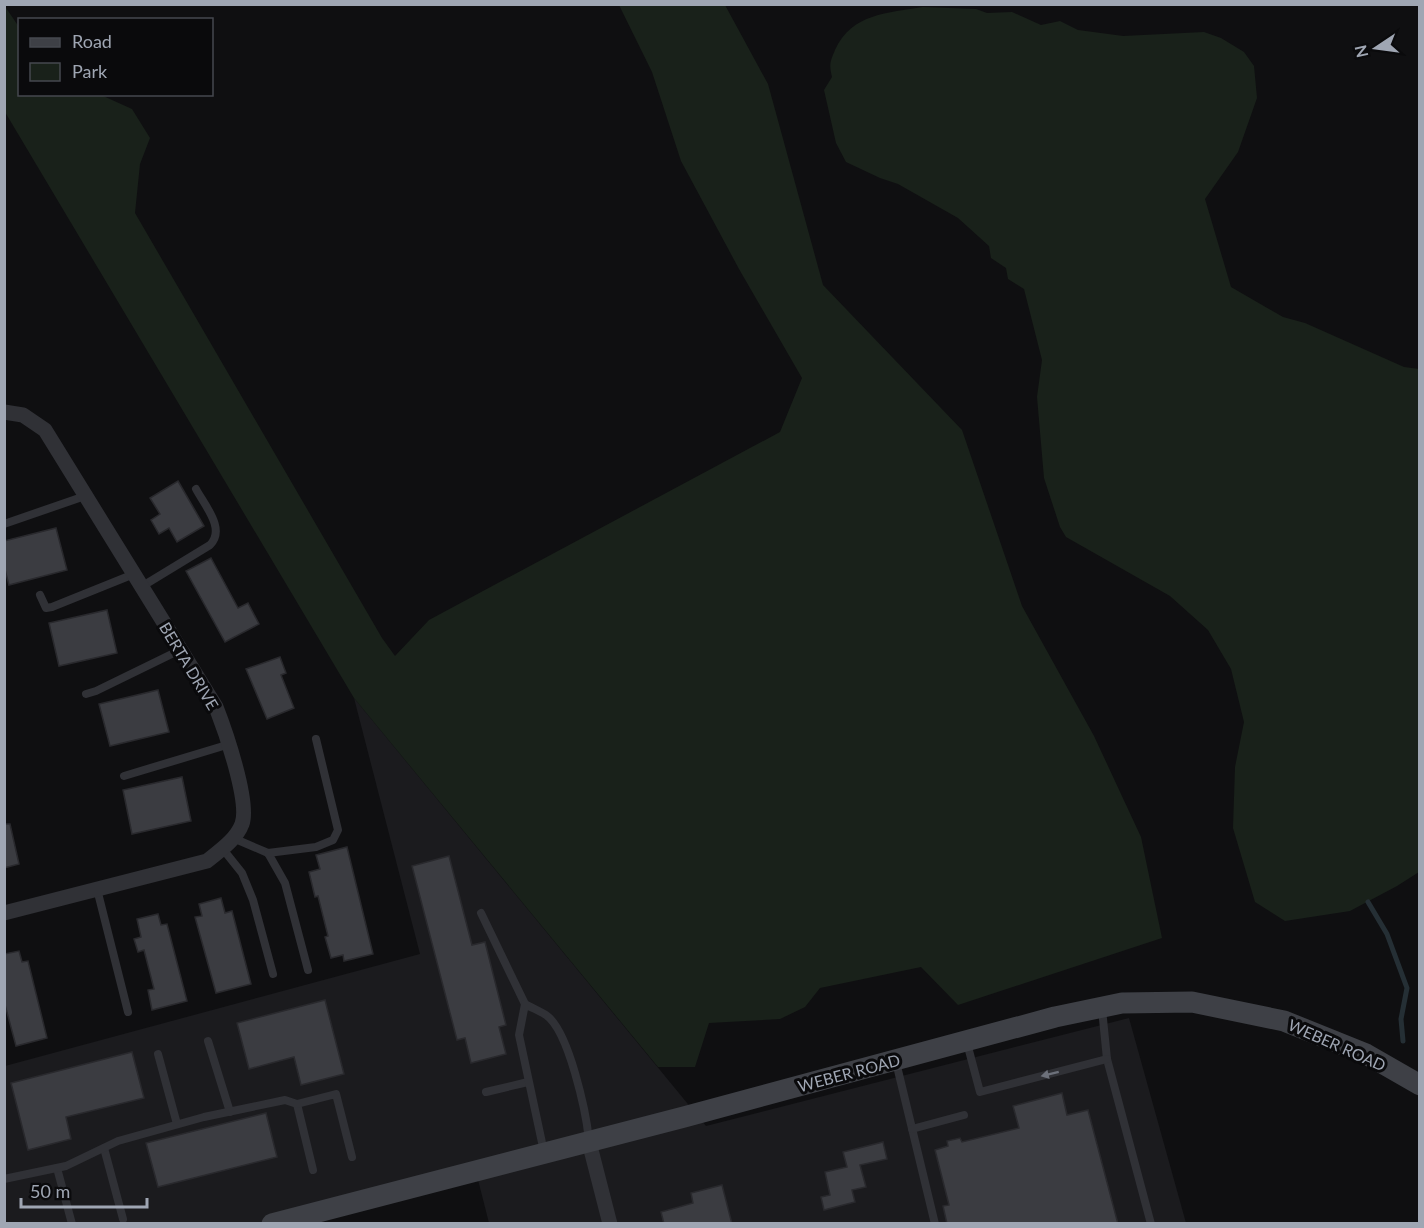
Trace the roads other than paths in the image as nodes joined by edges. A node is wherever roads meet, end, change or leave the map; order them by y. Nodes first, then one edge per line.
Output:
1 (4, 412) edge
2 (196, 489) dead end
3 (86, 496) junction
4 (4, 524) edge
5 (137, 580) junction
6 (40, 596) dead end
7 (180, 650) junction
8 (86, 694) dead end
9 (316, 739) dead end
10 (230, 744) junction
11 (124, 776) dead end
12 (227, 843) junction
13 (268, 853) junction
14 (97, 890) junction
15 (481, 913) dead end
16 (4, 914) edge
17 (308, 970) dead end
18 (273, 974) dead end
19 (525, 1004) junction
20 (1102, 1007) junction
21 (128, 1012) dead end
22 (208, 1041) dead end
23 (966, 1041) junction
24 (158, 1054) dead end
25 (1107, 1059) junction
26 (895, 1060) junction
27 (528, 1082) junction
28 (1419, 1085) edge
29 (486, 1092) dead end
30 (297, 1104) junction
31 (230, 1113) junction
32 (964, 1115) dead end
33 (177, 1124) junction
34 (912, 1129) junction
35 (589, 1142) junction
36 (104, 1148) junction
37 (544, 1154) junction
38 (352, 1157) dead end
39 (57, 1168) junction
40 (313, 1170) dead end
41 (4, 1179) edge
42 (123, 1219) dead end
43 (72, 1224) edge
44 (272, 1224) edge
45 (610, 1224) edge
46 (935, 1224) edge
47 (1151, 1224) edge

1 - 3 street, BERTA DRIVE
2 - 5 lane
3 - 4 lane
3 - 5 street, BERTA DRIVE
5 - 6 lane
5 - 7 street, BERTA DRIVE
7 - 8 lane
7 - 10 street, BERTA DRIVE
9 - 13 lane
10 - 11 lane
10 - 12 street, BERTA DRIVE
12 - 13 lane
12 - 14 street
12 - 18 lane
13 - 17 lane
14 - 16 street
14 - 21 lane
15 - 19 lane
19 - 27 lane
19 - 35 lane
20 - 23 main road, WEBER ROAD
20 - 25 lane
20 - 28 main road, WEBER ROAD
22 - 31 lane
25 -> 23 lane
23 - 26 main road, WEBER ROAD
24 - 33 lane
25 - 47 lane
26 - 34 lane
26 - 35 main road, WEBER ROAD
27 - 29 lane
27 - 37 lane
30 - 31 lane
30 - 38 lane
30 - 40 lane
31 - 33 lane
32 - 34 lane
33 - 36 lane
34 - 46 lane
35 - 37 main road, WEBER ROAD
35 - 45 street
36 - 39 lane
36 - 42 lane
37 - 44 main road, WEBER ROAD
39 - 41 lane
39 - 43 lane

